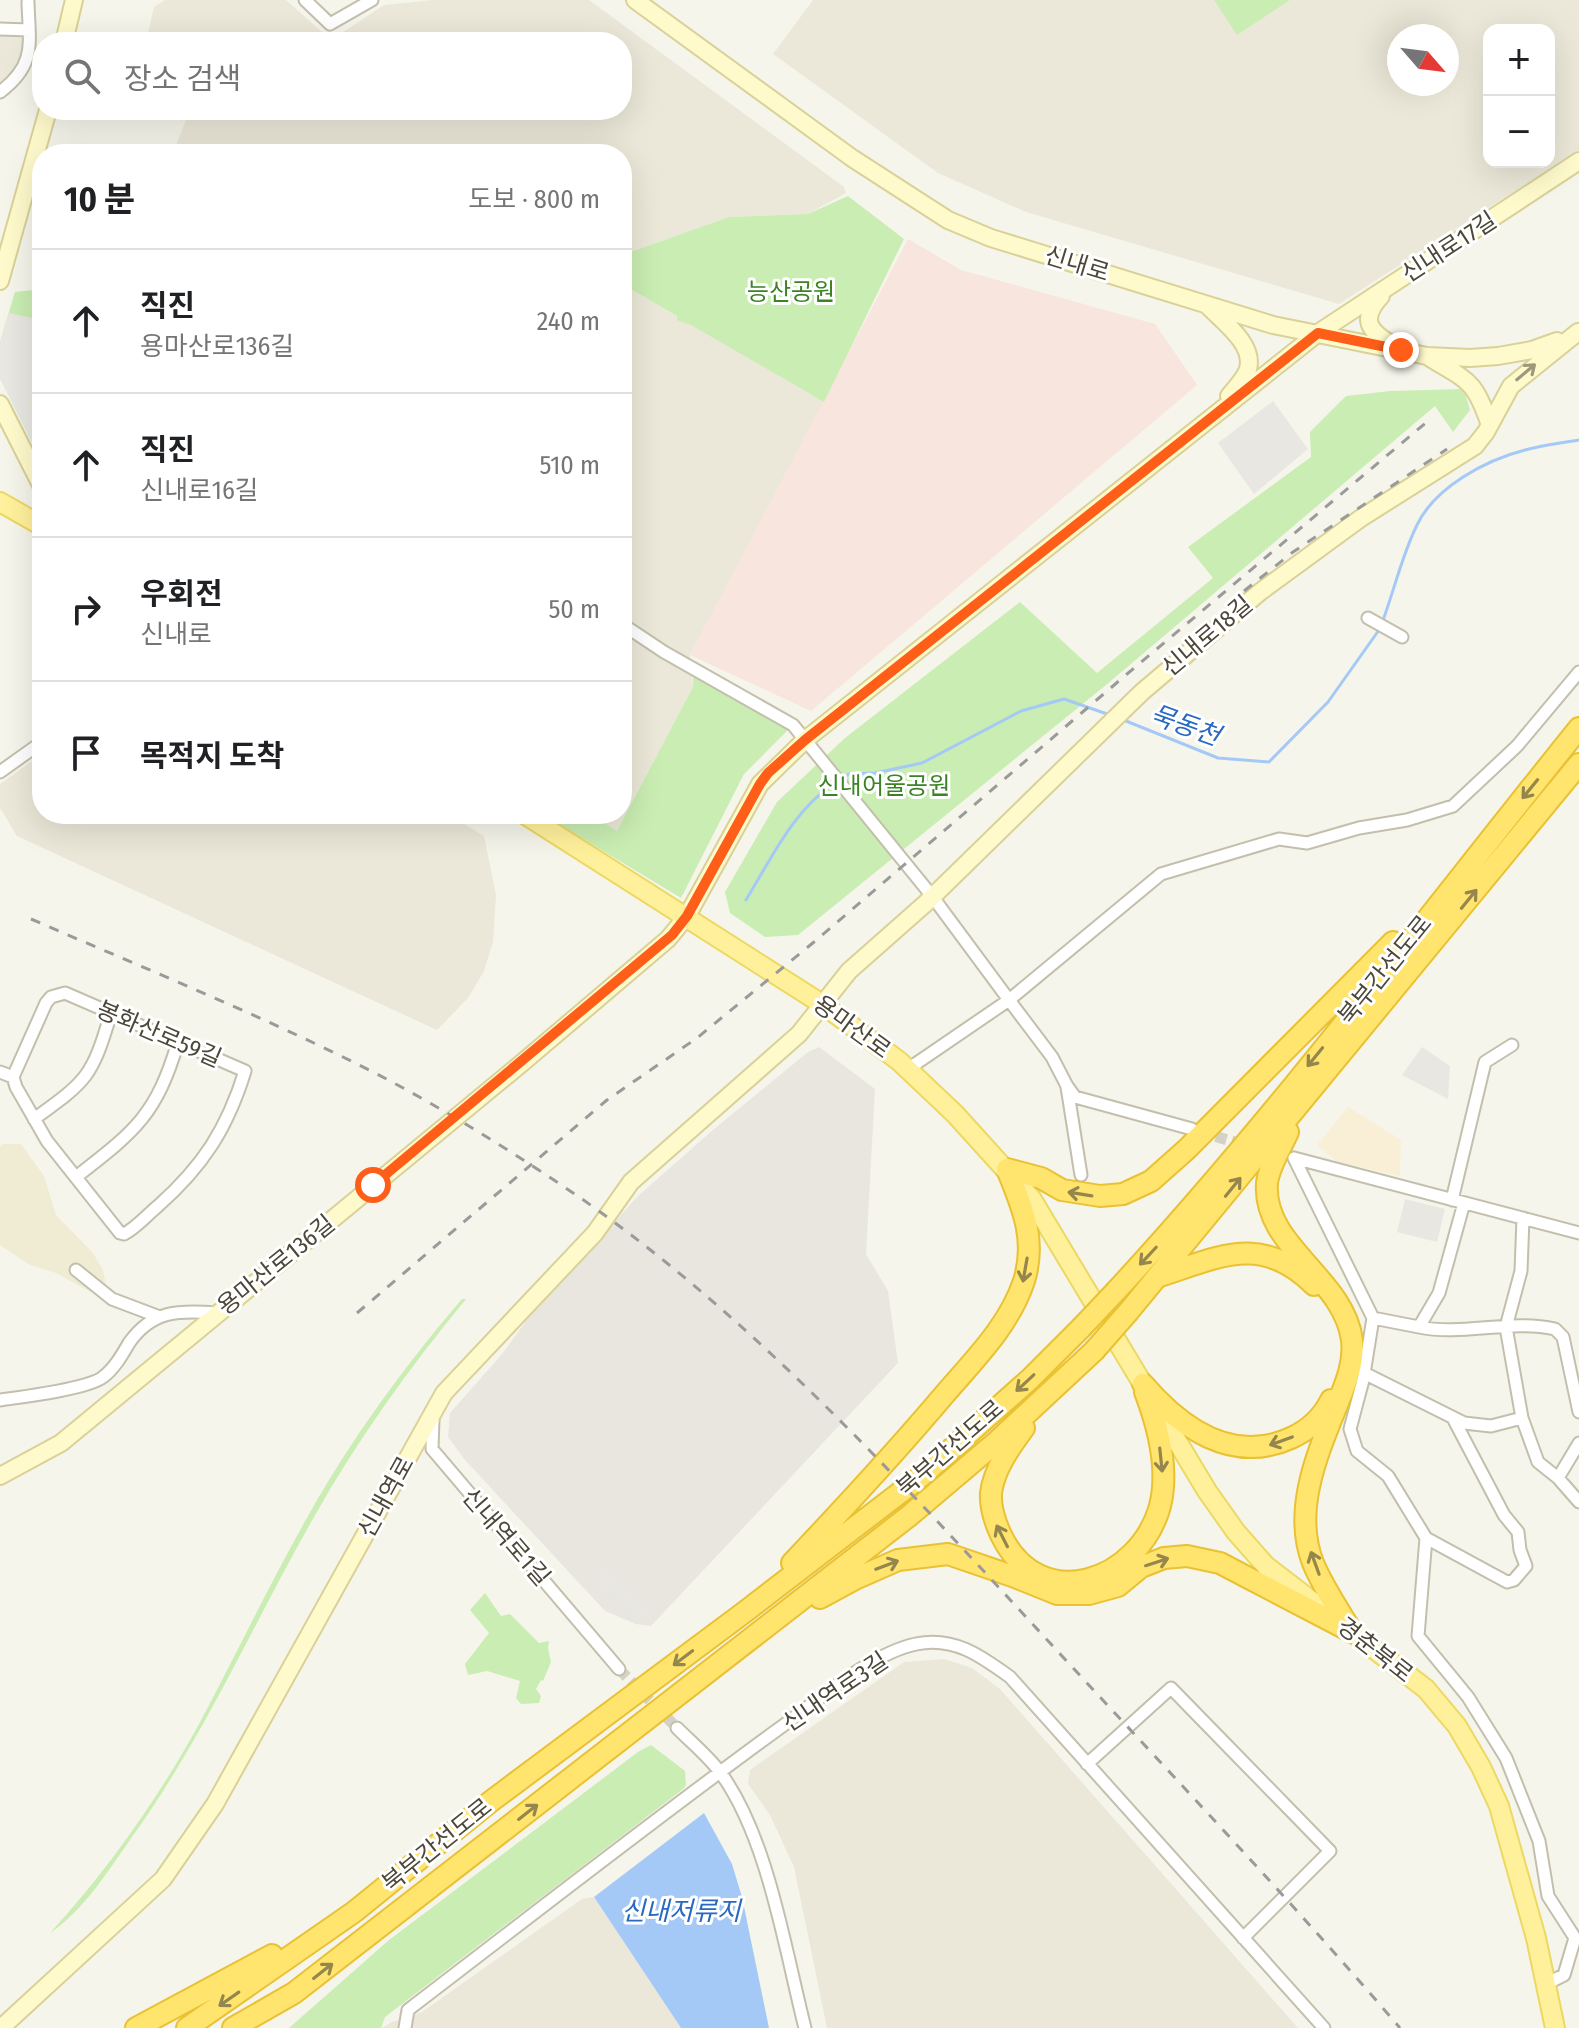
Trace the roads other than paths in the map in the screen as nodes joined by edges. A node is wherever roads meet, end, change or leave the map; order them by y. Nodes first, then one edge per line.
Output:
1 (74, 0) edge
2 (305, 0) edge
3 (372, 0) edge
4 (635, 0) edge
5 (30, 1) edge
6 (0, 29) edge
7 (29, 30) junction
8 (66, 32) edge
9 (0, 92) edge
10 (45, 120) edge
11 (38, 144) edge
12 (1579, 161) edge
13 (32, 167) edge
14 (0, 281) edge
15 (1392, 285) junction
16 (1206, 304) junction
17 (1578, 332) edge
18 (1318, 333) junction
19 (1401, 350) junction
20 (1427, 356) junction
21 (0, 404) edge
22 (1216, 414) junction
23 (1490, 425) junction
24 (32, 467) edge
25 (0, 502) edge
26 (32, 520) edge
27 (1368, 618) dead end
28 (632, 631) edge
29 (1402, 637) dead end
30 (1579, 672) edge
31 (1579, 728) edge
32 (805, 740) junction
33 (32, 749) edge
34 (1579, 764) edge
35 (0, 772) edge
36 (540, 824) edge
37 (1453, 884) junction
38 (932, 896) junction
39 (687, 916) junction
40 (1009, 1000) junction
41 (822, 1004) junction
42 (111, 1013) junction
43 (178, 1042) junction
44 (1512, 1045) dead end
45 (908, 1069) junction
46 (0, 1072) edge
47 (13, 1077) junction
48 (1067, 1086) junction
49 (1299, 1107) junction
50 (34, 1119) junction
51 (1192, 1129) tunnel mouth
52 (1007, 1169) junction
53 (1081, 1175) dead end
54 (76, 1177) junction
55 (1458, 1201) junction
56 (1523, 1218) junction
57 (1579, 1233) edge
58 (76, 1270) dead end
59 (1160, 1276) junction
60 (217, 1313) junction
61 (157, 1316) junction
62 (1373, 1318) junction
63 (1105, 1321) joint
64 (1419, 1327) junction
65 (1506, 1327) junction
66 (1364, 1373) junction
67 (1143, 1384) junction
68 (444, 1393) junction
69 (1045, 1397) junction
70 (0, 1400) edge
71 (1579, 1412) edge
72 (1522, 1418) junction
73 (1454, 1420) junction
74 (1579, 1443) edge
75 (0, 1476) edge
76 (1558, 1478) junction
77 (1579, 1502) edge
78 (1426, 1538) junction
79 (746, 1611) junction
80 (768, 1627) junction
81 (1352, 1632) junction
82 (619, 1669) tunnel mouth
83 (677, 1728) tunnel mouth
84 (1087, 1764) junction
85 (720, 1772) junction
86 (354, 1912) junction
87 (1243, 1938) junction
88 (1546, 1984) junction
89 (294, 1993) junction
90 (1, 2028) edge
91 (136, 2028) edge
92 (187, 2028) edge
93 (233, 2028) edge
94 (255, 2028) edge
95 (405, 2028) edge
96 (805, 2028) edge
97 (1324, 2028) edge
98 (1555, 2028) edge

1 - 8 street
2 - 3 street
4 - 16 street, 신내로
5 - 7 street
6 - 7 street
7 - 9 street
10 - 11 street
12 - 15 street, 신내로17길
13 - 14 street
15 - 18 street, 신내로17길
15 - 19 street
16 - 18 street, 신내로
16 - 22 street
17 - 20 street, 신내로
23 -> 17 street, 신내로18길
18 - 19 street, 신내로
18 - 22 street, 신내로17길
19 - 20 street, 신내로
20 - 23 street
21 - 24 street
22 - 32 street, 신내로17길
23 - 38 street, 신내로18길
25 - 26 main road
27 - 29 street
28 - 32 street
30 - 40 street
31 -> 37 highway, 북부간선도로
32 - 38 street
32 - 39 street, 용마산로136길
33 - 35 street
49 -> 34 highway, 북부간선도로
36 - 39 main road, 용마산로
37 -> 52 highway
37 -> 79 highway, 북부간선도로, bridge
38 - 40 street
38 - 41 street, 신내로18길
39 - 41 main road, 용마산로
39 - 60 street, 용마산로136길
40 - 45 street
40 - 48 street
41 - 45 main road, 용마산로
41 - 68 street, 신내역로
42 - 43 street, 봉화산로59길
42 - 47 street, 봉화산로59길
42 - 50 street
43 - 54 street
43 - 54 street, 봉화산로59길
44 - 55 street
45 - 52 main road, 용마산로
46 - 47 street
47 - 50 street, 봉화산로59길
48 - 51 street
48 - 53 street
59 -> 49 highway, 북부간선도로
81 -> 49 highway
50 - 54 street, 봉화산로59길
52 - 63 main road, 용마산로
52 -> 79 highway
55 - 56 street
55 - 62 street
55 - 64 street
56 - 57 street
56 - 65 street
58 - 61 street
59 -> 67 highway
59 - 69 highway, 북부간선도로, bridge
60 - 61 street
60 - 75 street, 용마산로136길
61 - 70 street
62 - 64 street
62 - 66 street
63 - 67 main road, 경춘북로
64 - 65 street
65 - 71 street
65 - 72 street
66 - 73 street
66 - 78 street
67 -> 69 highway
67 - 81 main road, 경춘북로
68 - 82 street, 신내역로1길
68 - 90 street, 신내역로
69 - 80 highway, 북부간선도로
72 - 73 street
72 - 76 street
73 - 78 street
74 - 76 street
76 - 77 street
78 - 88 street
79 -> 86 highway, 북부간선도로
80 -> 81 highway
89 -> 80 highway, 북부간선도로
81 - 88 main road, 경춘북로
83 - 85 street
84 - 85 street, 신내역로3길
84 - 87 street, 신내역로3길
84 - 87 street
85 - 95 street, 신내역로3길
85 - 96 street
86 - 91 highway
86 -> 92 highway, 북부간선도로
87 - 97 street, 신내역로3길
88 - 98 main road, 경춘북로
89 - 93 highway, 북부간선도로
89 - 94 highway

